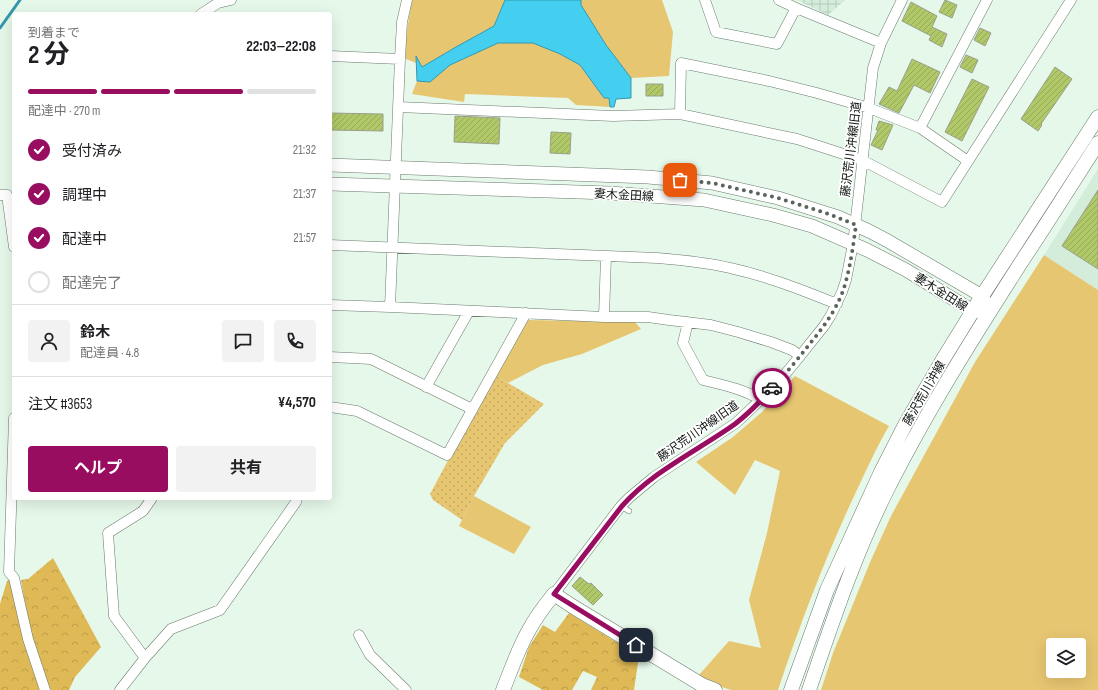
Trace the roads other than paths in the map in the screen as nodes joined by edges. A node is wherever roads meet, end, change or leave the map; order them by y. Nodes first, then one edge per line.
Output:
1 (231, 0) edge
2 (407, 0) edge
3 (705, 0) edge
4 (779, 0) edge
5 (902, 0) edge
6 (987, 0) edge
7 (1071, 0) edge
8 (796, 8) junction
9 (204, 12) edge
10 (881, 43) junction
11 (332, 56) edge
12 (400, 59) junction
13 (398, 107) junction
14 (869, 108) junction
15 (680, 114) junction
16 (1098, 117) edge
17 (920, 128) junction
18 (1098, 143) edge
19 (862, 160) junction
20 (968, 161) junction
21 (332, 165) edge
22 (396, 168) junction
23 (332, 184) edge
24 (395, 187) junction
25 (0, 195) edge
26 (856, 225) junction
27 (12, 232) edge
28 (853, 244) junction
29 (332, 245) edge
30 (392, 247) junction
31 (606, 256) junction
32 (982, 296) junction
33 (837, 304) junction
34 (332, 305) edge
35 (390, 307) junction
36 (468, 311) junction
37 (972, 311) junction
38 (990, 312) junction
39 (526, 313) junction
40 (604, 316) junction
41 (688, 322) junction
42 (800, 356) junction
43 (332, 357) edge
44 (426, 386) junction
45 (762, 400) junction
46 (332, 407) edge
47 (472, 409) junction
48 (12, 480) edge
49 (150, 500) edge
50 (296, 500) edge
51 (554, 594) junction
52 (359, 635) dead end
53 (145, 658) junction
54 (45, 690) edge
55 (120, 690) edge
56 (406, 690) edge
57 (503, 690) edge
58 (715, 690) edge
59 (791, 690) edge
60 (809, 690) edge

1 - 9 street
2 - 12 street
3 - 8 street
4 - 8 street
5 - 10 street, 藤沢荒川沖線旧道
6 - 17 street
7 - 20 street
8 - 10 street
10 - 14 street, 藤沢荒川沖線旧道
11 - 12 street
12 - 13 street
13 - 15 street
13 - 22 street
14 - 15 street
14 - 17 street
14 - 19 street, 藤沢荒川沖線旧道
15 - 19 street
16 - 32 main road, 藤沢荒川沖線
17 - 20 street
18 - 38 main road, 藤沢荒川沖線
19 - 20 street
19 - 26 street, 藤沢荒川沖線旧道
21 - 22 street, 妻木金田線
22 - 24 street
22 - 26 street, 妻木金田線
23 - 24 street, 妻木金田線
24 - 28 street, 妻木金田線
24 - 30 street
25 - 27 street
26 - 28 street, 藤沢荒川沖線旧道
26 - 32 street, 妻木金田線
28 - 33 street, 藤沢荒川沖線旧道
28 - 37 street, 妻木金田線
29 - 30 street
30 - 31 street
30 - 35 street
31 - 33 street
31 - 40 street
32 - 37 main road, 藤沢荒川沖線
32 - 38 street
33 - 42 street, 藤沢荒川沖線旧道
34 - 35 street
35 - 36 street
36 - 39 street
36 - 44 street
37 - 38 street, 妻木金田線
37 - 59 main road, 藤沢荒川沖線
38 - 60 main road, 藤沢荒川沖線
39 - 40 street
39 - 47 street
40 - 41 street
41 - 42 street
41 - 45 street
42 - 45 street, 藤沢荒川沖線旧道
43 - 44 street
44 - 47 street
45 - 51 street, 藤沢荒川沖線旧道
46 - 47 street
48 - 54 street
49 - 53 street
50 - 53 street
51 - 57 main road
51 - 58 main road
52 - 56 street
53 - 55 street

